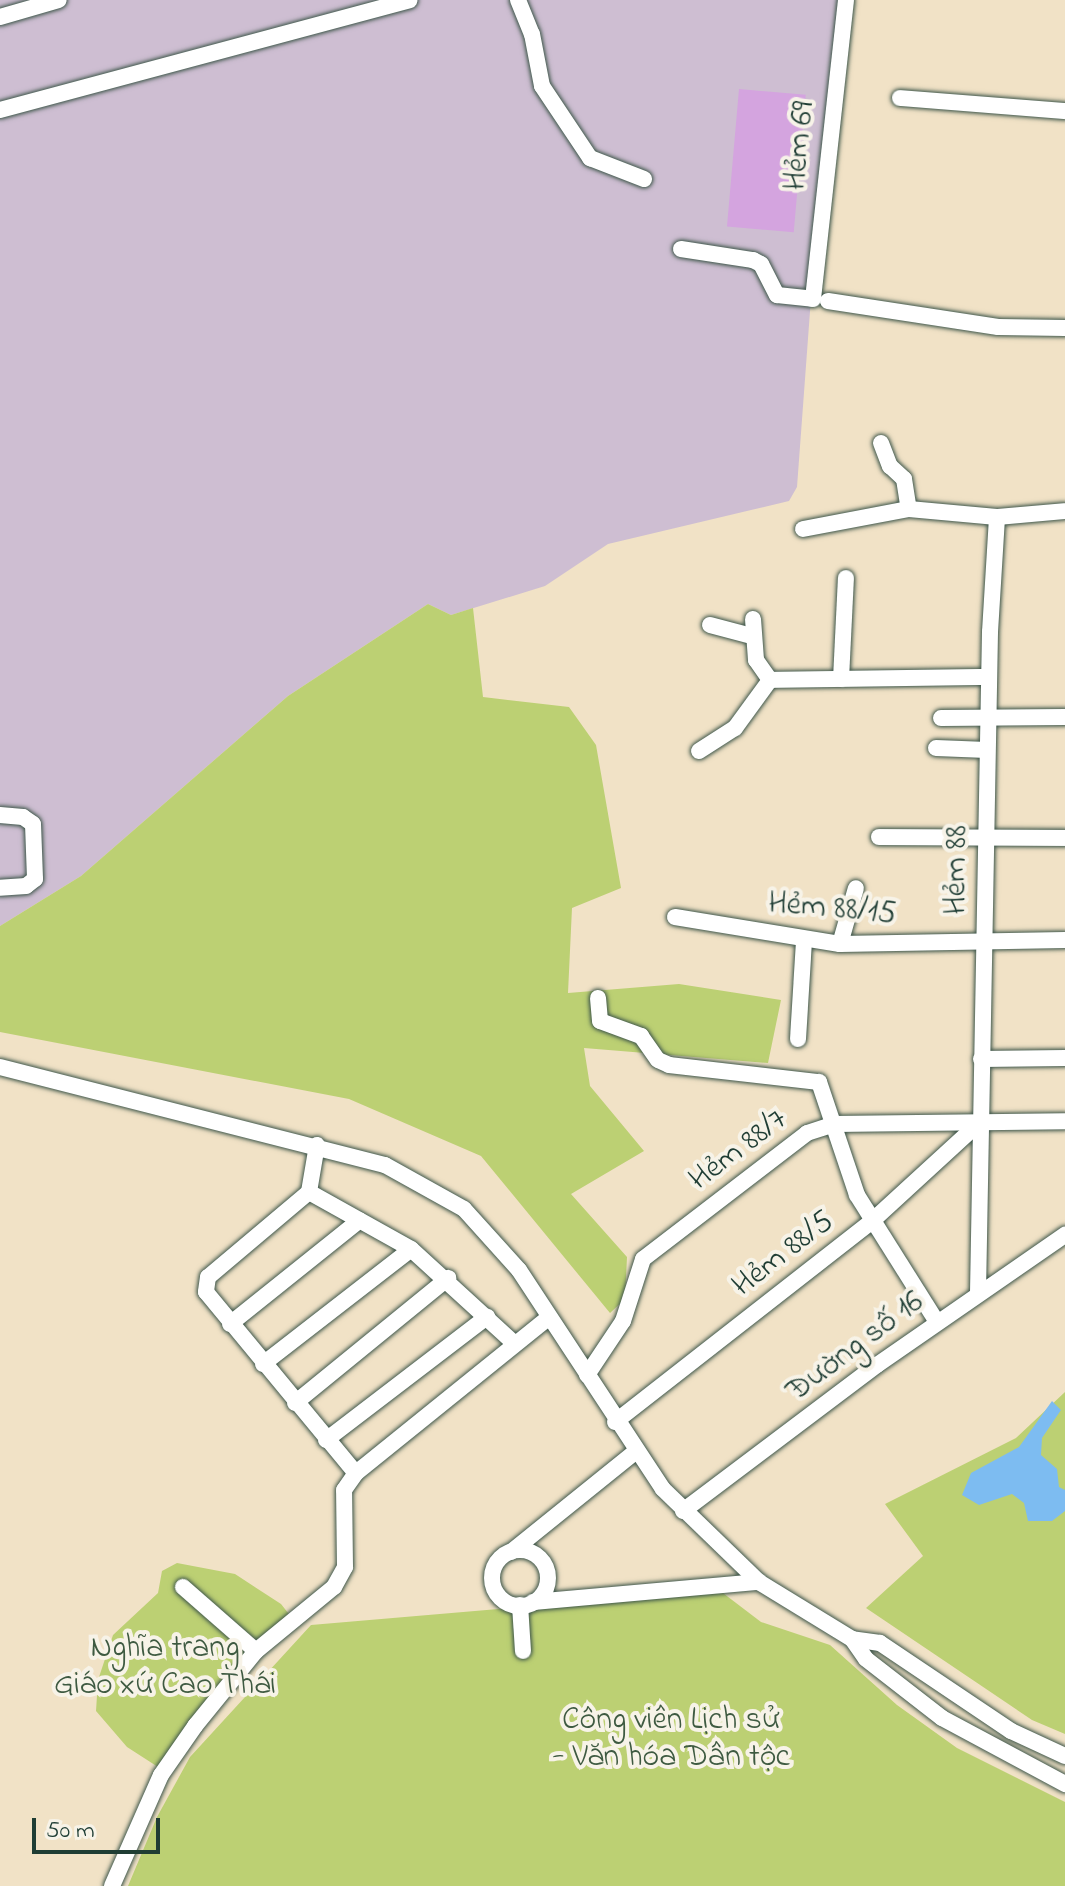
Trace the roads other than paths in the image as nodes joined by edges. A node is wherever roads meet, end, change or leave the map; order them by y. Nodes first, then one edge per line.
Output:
1 (59, 0) edge
2 (410, 0) edge
3 (518, 0) edge
4 (846, 0) edge
5 (0, 17) edge
6 (900, 98) dead end
7 (0, 110) edge
8 (1065, 111) edge
9 (644, 179) dead end
10 (681, 249) dead end
11 (817, 299) junction
12 (1065, 328) edge
13 (881, 443) dead end
14 (909, 509) junction
15 (1065, 511) edge
16 (997, 517) junction
17 (803, 529) dead end
18 (846, 578) dead end
19 (710, 625) dead end
20 (989, 677) junction
21 (841, 679) junction
22 (770, 680) junction
23 (989, 716) junction
24 (1065, 717) edge
25 (941, 718) dead end
26 (936, 748) dead end
27 (987, 750) junction
28 (699, 751) dead end
29 (0, 815) edge
30 (879, 837) dead end
31 (1065, 838) edge
32 (987, 839) junction
33 (0, 888) edge
34 (856, 888) dead end
35 (675, 917) dead end
36 (804, 940) junction
37 (1065, 940) edge
38 (985, 943) junction
39 (840, 944) junction
40 (598, 998) dead end
41 (798, 1039) dead end
42 (1065, 1058) edge
43 (981, 1059) junction
44 (0, 1067) edge
45 (1065, 1121) edge
46 (979, 1123) junction
47 (834, 1124) junction
48 (317, 1145) junction
49 (309, 1192) junction
50 (360, 1220) junction
51 (871, 1222) junction
52 (1065, 1235) edge
53 (411, 1249) junction
54 (448, 1278) junction
55 (978, 1293) junction
56 (487, 1317) junction
57 (549, 1317) junction
58 (937, 1322) junction
59 (230, 1324) junction
60 (515, 1344) junction
61 (263, 1364) junction
62 (587, 1375) junction
63 (295, 1403) junction
64 (615, 1422) junction
65 (326, 1440) junction
66 (635, 1452) junction
67 (356, 1473) junction
68 (683, 1511) junction
69 (511, 1552) junction
70 (759, 1582) junction
71 (183, 1587) dead end
72 (526, 1604) junction
73 (852, 1639) junction
74 (256, 1651) junction
75 (523, 1651) dead end
76 (1065, 1756) edge
77 (1065, 1784) edge
78 (112, 1886) edge

1 - 5 street
2 - 7 street
3 - 9 street
4 - 11 street, Hẻm 69
6 - 8 street
10 - 11 street
11 - 12 street
13 - 14 street
14 - 16 street
14 - 17 street
15 - 16 street
16 - 20 street, Hẻm 88
18 - 21 street
19 - 22 street
20 - 21 street
20 - 23 street, Hẻm 88
21 - 22 street
22 - 28 street
23 - 24 street
23 - 25 street
23 - 27 street, Hẻm 88
26 - 27 street
27 - 32 street, Hẻm 88
29 - 33 street
30 - 32 street
31 - 32 street
32 - 38 street, Hẻm 88
34 - 39 street
35 - 36 street, Hẻm 88/15
36 - 39 street, Hẻm 88/15
36 - 41 street
37 - 38 street, Hẻm 88/15
38 - 39 street, Hẻm 88/15
38 - 43 street, Hẻm 88
40 - 47 street
42 - 43 street
43 - 46 street, Hẻm 88
44 - 48 street
45 - 46 street, Hẻm 88/7
46 - 47 street, Hẻm 88/7
46 - 51 street, Hẻm 88/5
46 - 55 street, Hẻm 88
47 - 51 street
47 - 62 street, Hẻm 88/7
48 - 49 street
48 - 57 street
49 - 50 street
49 - 59 street
50 - 53 street
50 - 59 street
51 - 58 street
51 - 64 street, Hẻm 88/5
52 - 55 street, Đường số 16
53 - 54 street
53 - 61 street
54 - 56 street
54 - 63 street
55 - 58 street, Đường số 16
56 - 60 street
56 - 65 street
57 - 60 street
57 - 62 street
58 - 68 street, Đường số 16
59 - 61 street
60 - 67 street
61 - 63 street
62 - 64 street
63 - 65 street
64 - 66 street
65 - 67 street
66 - 68 street
66 - 69 street
67 - 74 street
68 - 70 street
69 - 72 street
69 - 72 street
70 - 72 street
70 - 73 street
71 - 74 street
72 - 75 street
73 - 76 street
73 - 77 street
74 - 78 street

